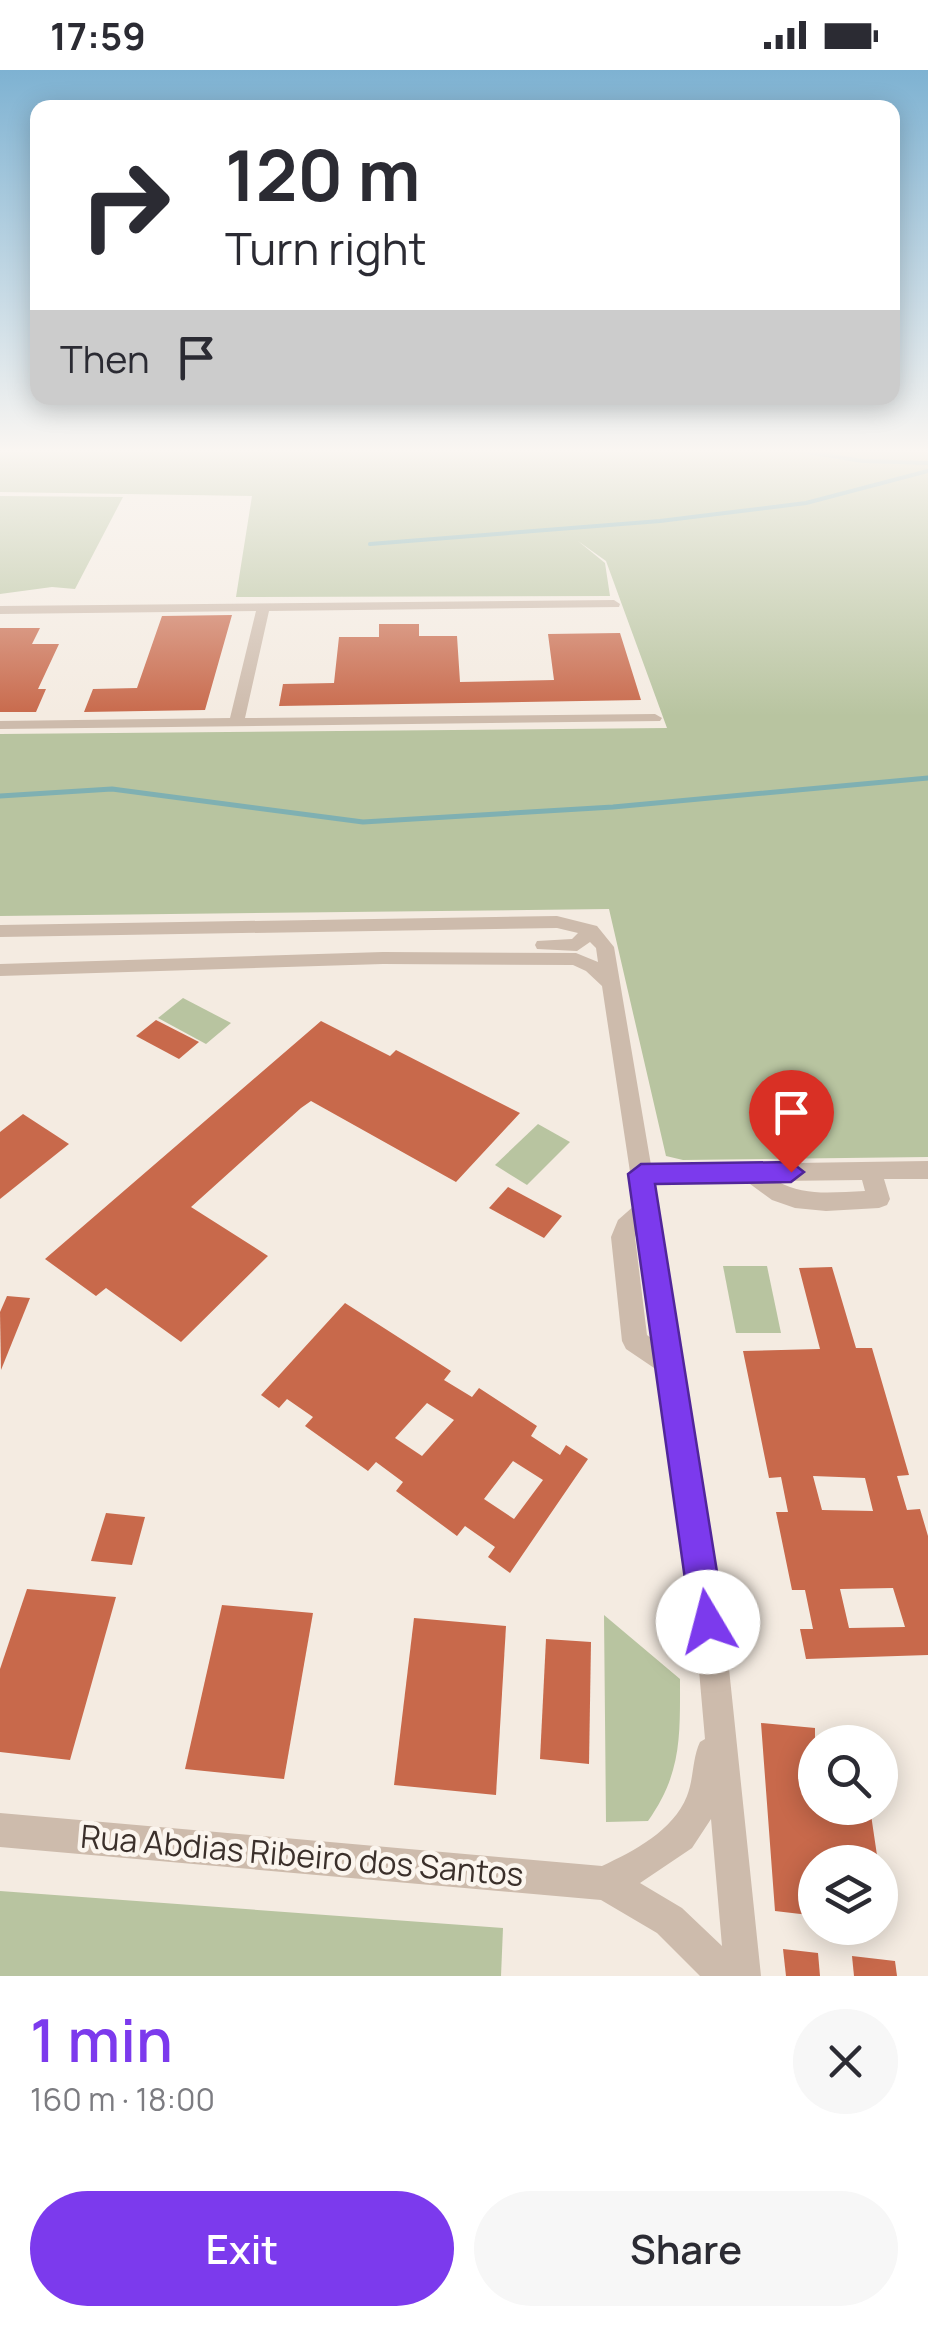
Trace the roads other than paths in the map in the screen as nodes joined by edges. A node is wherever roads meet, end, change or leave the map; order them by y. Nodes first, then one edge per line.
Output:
1 (614, 604) dead end
2 (264, 607) junction
3 (41, 609) junction
4 (0, 610) edge
5 (98, 618) dead end
6 (656, 718) dead end
7 (236, 723) junction
8 (0, 726) edge
9 (590, 930) junction
10 (0, 931) edge
11 (384, 958) junction
12 (0, 970) edge
13 (612, 985) junction
14 (928, 1170) edge
15 (641, 1174) junction
16 (713, 1659) junction
17 (0, 1830) edge
18 (603, 1883) junction
19 (722, 1976) edge
20 (743, 1976) edge

1 - 2 street
2 - 3 street
2 - 7 street
3 - 4 street
3 - 5 street
6 - 7 street
7 - 8 street
9 - 10 street
9 - 11 street
9 - 13 street
11 - 12 street
11 - 13 street
13 - 15 street
14 - 15 street
15 - 16 street
16 - 18 street, Rua Abdias Ribeiro dos Santos
16 - 20 street
17 - 18 street, Rua Abdias Ribeiro dos Santos
18 - 19 street, Rua Abdias Ribeiro dos Santos

